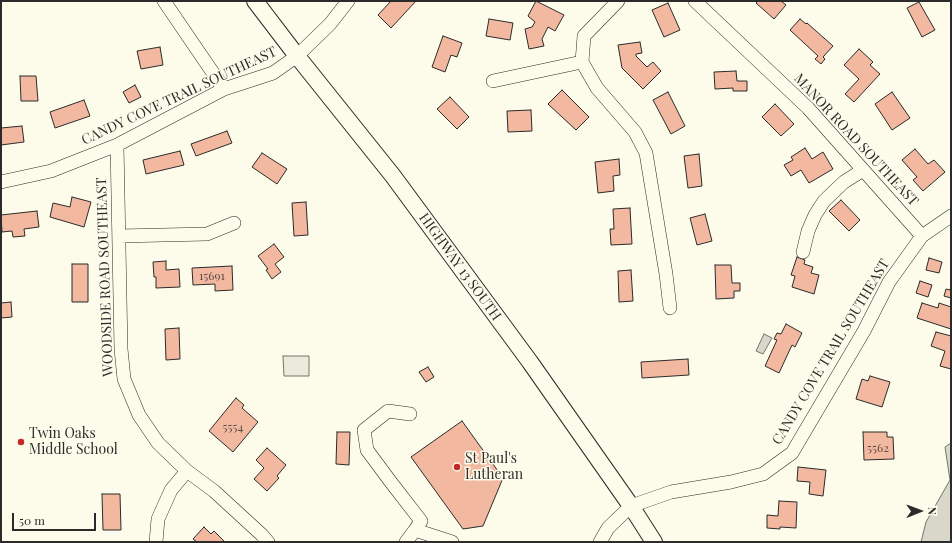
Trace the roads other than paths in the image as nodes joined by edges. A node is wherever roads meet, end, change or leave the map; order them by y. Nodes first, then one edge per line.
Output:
1 (164, 1) edge
2 (255, 1) edge
3 (348, 1) edge
4 (618, 1) edge
5 (695, 1) edge
6 (297, 56) junction
7 (582, 62) junction
8 (493, 81) dead end
9 (224, 90) junction
10 (117, 145) junction
11 (863, 170) junction
12 (1, 182) edge
13 (951, 216) edge
14 (234, 223) dead end
15 (119, 236) junction
16 (922, 236) junction
17 (803, 252) dead end
18 (670, 308) dead end
19 (410, 414) dead end
20 (187, 471) junction
21 (631, 506) junction
22 (415, 530) junction
23 (156, 542) edge
24 (268, 542) edge
25 (406, 542) edge
26 (452, 542) edge
27 (600, 542) edge
28 (654, 542) edge

1 - 9 street
2 - 6 main road, HIGHWAY 13 SOUTH
3 - 6 street, CANDY COVE TRAIL SOUTHEAST
4 - 7 street
5 - 11 street, MANOR ROAD SOUTHEAST
6 - 9 street, CANDY COVE TRAIL SOUTHEAST
6 - 21 main road, HIGHWAY 13 SOUTH
7 - 8 street
7 - 18 street
9 - 10 street, CANDY COVE TRAIL SOUTHEAST
10 - 12 street, CANDY COVE TRAIL SOUTHEAST
10 - 15 street, WOODSIDE ROAD SOUTHEAST
11 - 16 street, MANOR ROAD SOUTHEAST
11 - 17 street
13 - 16 street, CANDY COVE TRAIL SOUTHEAST
14 - 15 street
15 - 20 street, WOODSIDE ROAD SOUTHEAST
16 - 21 street, CANDY COVE TRAIL SOUTHEAST
19 - 22 street
20 - 23 street
20 - 24 street, WOODSIDE ROAD SOUTHEAST
21 - 27 street
21 - 28 main road, HIGHWAY 13 SOUTH
22 - 25 street
22 - 26 street

